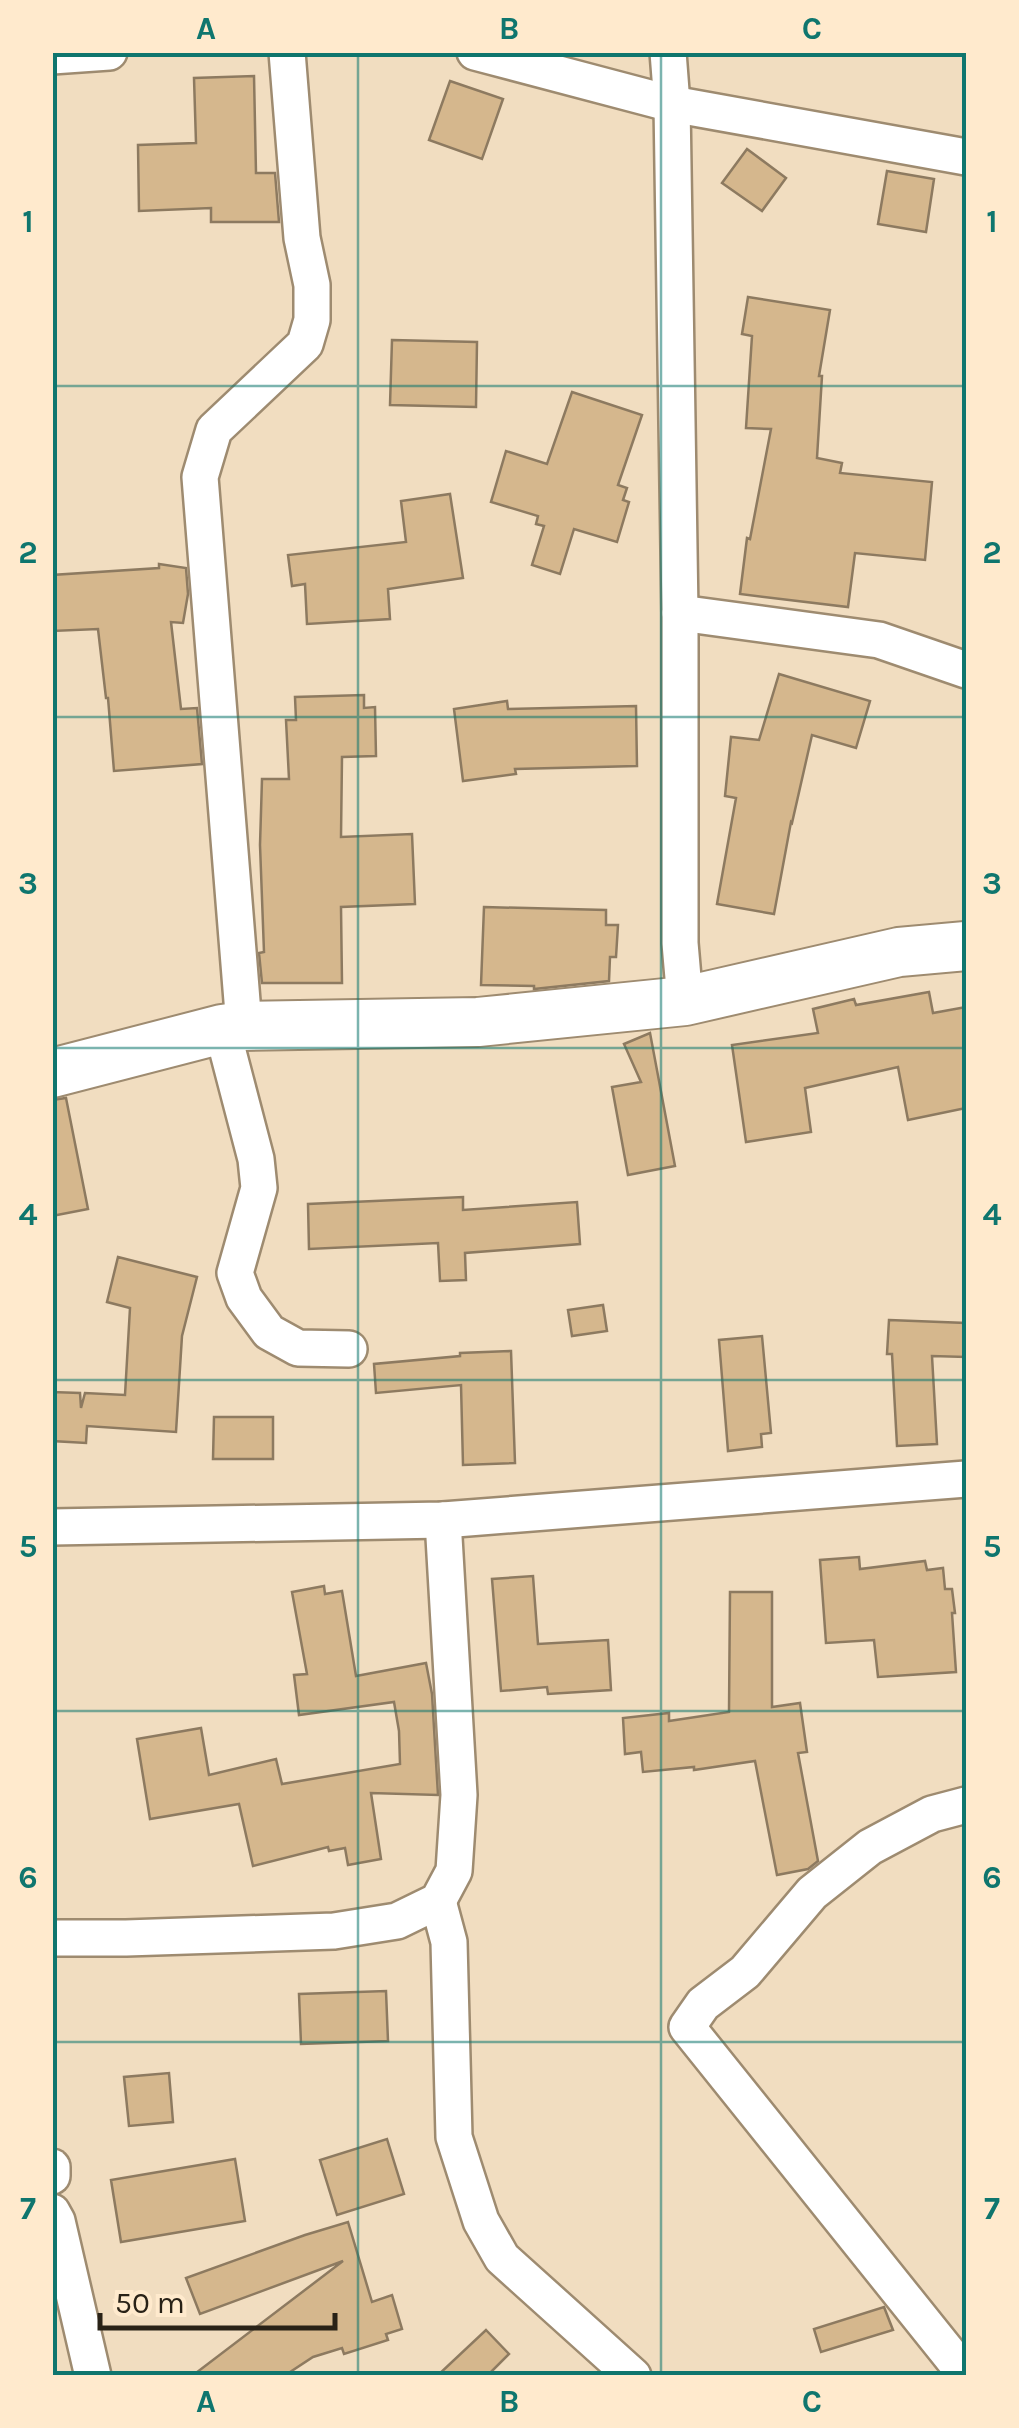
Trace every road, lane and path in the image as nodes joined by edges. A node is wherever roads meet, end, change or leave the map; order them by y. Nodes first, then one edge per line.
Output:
1 (109, 52) edge
2 (287, 52) edge
3 (475, 52) edge
4 (668, 52) edge
5 (52, 56) edge
6 (672, 104) junction
7 (966, 157) edge
8 (680, 613) junction
9 (966, 670) edge
10 (966, 946) edge
11 (685, 1001) junction
12 (233, 1027) junction
13 (52, 1073) edge
14 (350, 1350) dead end
15 (966, 1480) edge
16 (443, 1520) junction
17 (52, 1527) edge
18 (966, 1805) edge
19 (438, 1901) junction
20 (397, 1922) junction
21 (52, 1938) edge
22 (450, 1942) junction
23 (52, 2166) edge
24 (52, 2176) edge
25 (52, 2212) edge
26 (966, 2375) edge
27 (93, 2376) edge
28 (633, 2376) edge

1 - 5 street
2 - 12 street
3 - 6 street
4 - 6 street
6 - 7 street
6 - 8 street
8 - 9 street
8 - 11 street
10 - 11 street
11 - 12 street
12 - 13 street
12 - 14 street
15 - 16 street
16 - 17 street
16 - 19 street
18 - 26 street
19 - 20 street
19 - 22 street
20 - 21 street
20 - 22 street
22 - 28 street
23 - 24 street
25 - 27 street

